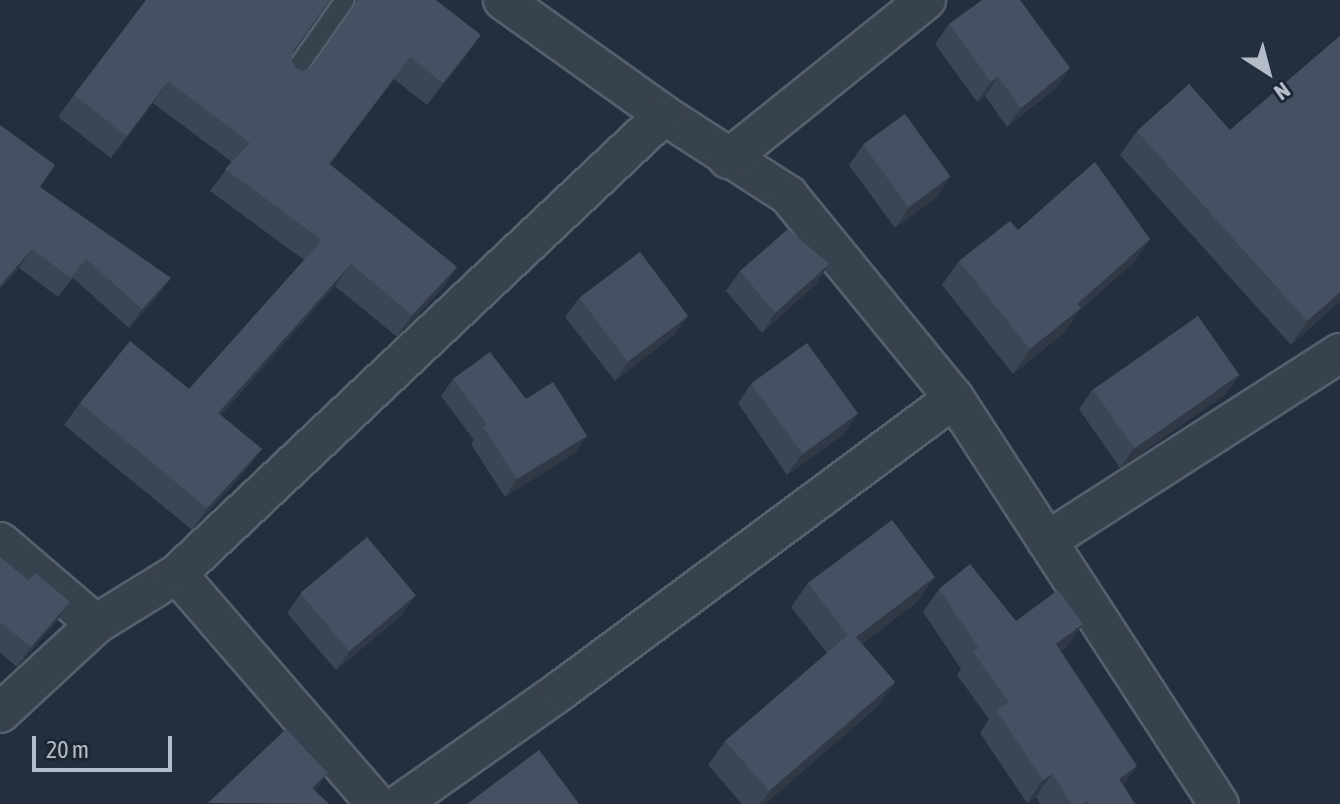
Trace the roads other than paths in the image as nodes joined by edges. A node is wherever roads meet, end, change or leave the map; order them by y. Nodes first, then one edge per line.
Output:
1 (345, 0) edge
2 (503, 0) edge
3 (926, 0) edge
4 (288, 81) edge
5 (664, 115) junction
6 (728, 159) junction
7 (1340, 353) edge
8 (954, 398) junction
9 (1047, 541) junction
10 (0, 542) edge
11 (177, 574) junction
12 (96, 624) junction
13 (0, 713) edge
14 (376, 804) edge
15 (400, 804) edge
16 (1219, 804) edge

1 - 4 lane
2 - 5 street
3 - 6 street
5 - 6 street
5 - 11 street
6 - 8 street
7 - 9 street
8 - 9 street
8 - 15 street
9 - 16 street
10 - 12 street
11 - 12 street
11 - 14 street
12 - 13 street

